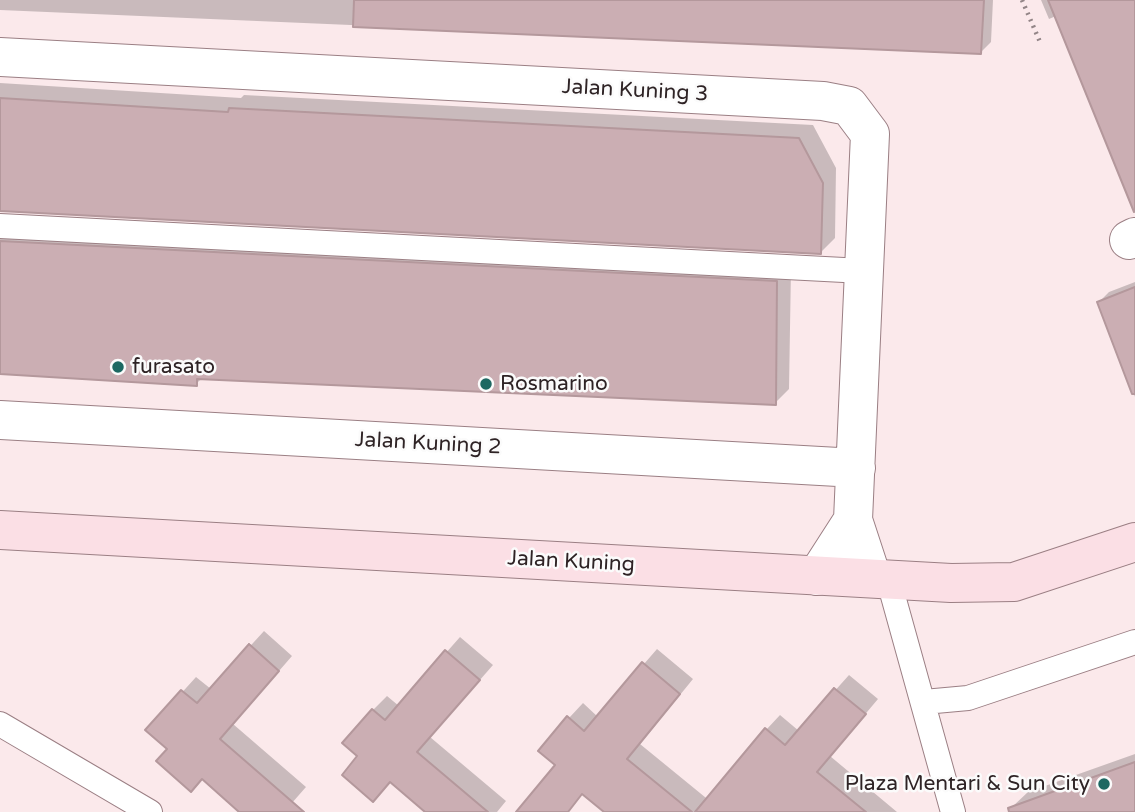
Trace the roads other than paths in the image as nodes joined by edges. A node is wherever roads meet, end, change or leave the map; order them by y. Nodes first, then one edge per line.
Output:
1 (0, 57) edge
2 (0, 226) edge
3 (863, 271) junction
4 (0, 420) edge
5 (856, 468) junction
6 (853, 520) junction
7 (0, 530) edge
8 (1135, 542) edge
9 (817, 576) junction
10 (880, 578) junction
11 (1135, 642) edge
12 (924, 702) junction
13 (0, 724) edge
14 (150, 812) edge
15 (953, 812) edge

1 - 3 street, Jalan Kuning 3
2 - 3 lane
3 - 5 street, Jalan Kuning 3
4 - 5 street, Jalan Kuning 2
5 - 6 street, Jalan Kuning 3
6 - 9 street, Jalan Kuning 3
6 - 10 street, Jalan Kuning 3
7 - 9 street, Jalan Kuning
8 - 10 street, Jalan Kuning
9 - 10 street, Jalan Kuning
10 - 12 lane
11 - 12 lane
12 - 15 lane
13 - 14 lane

